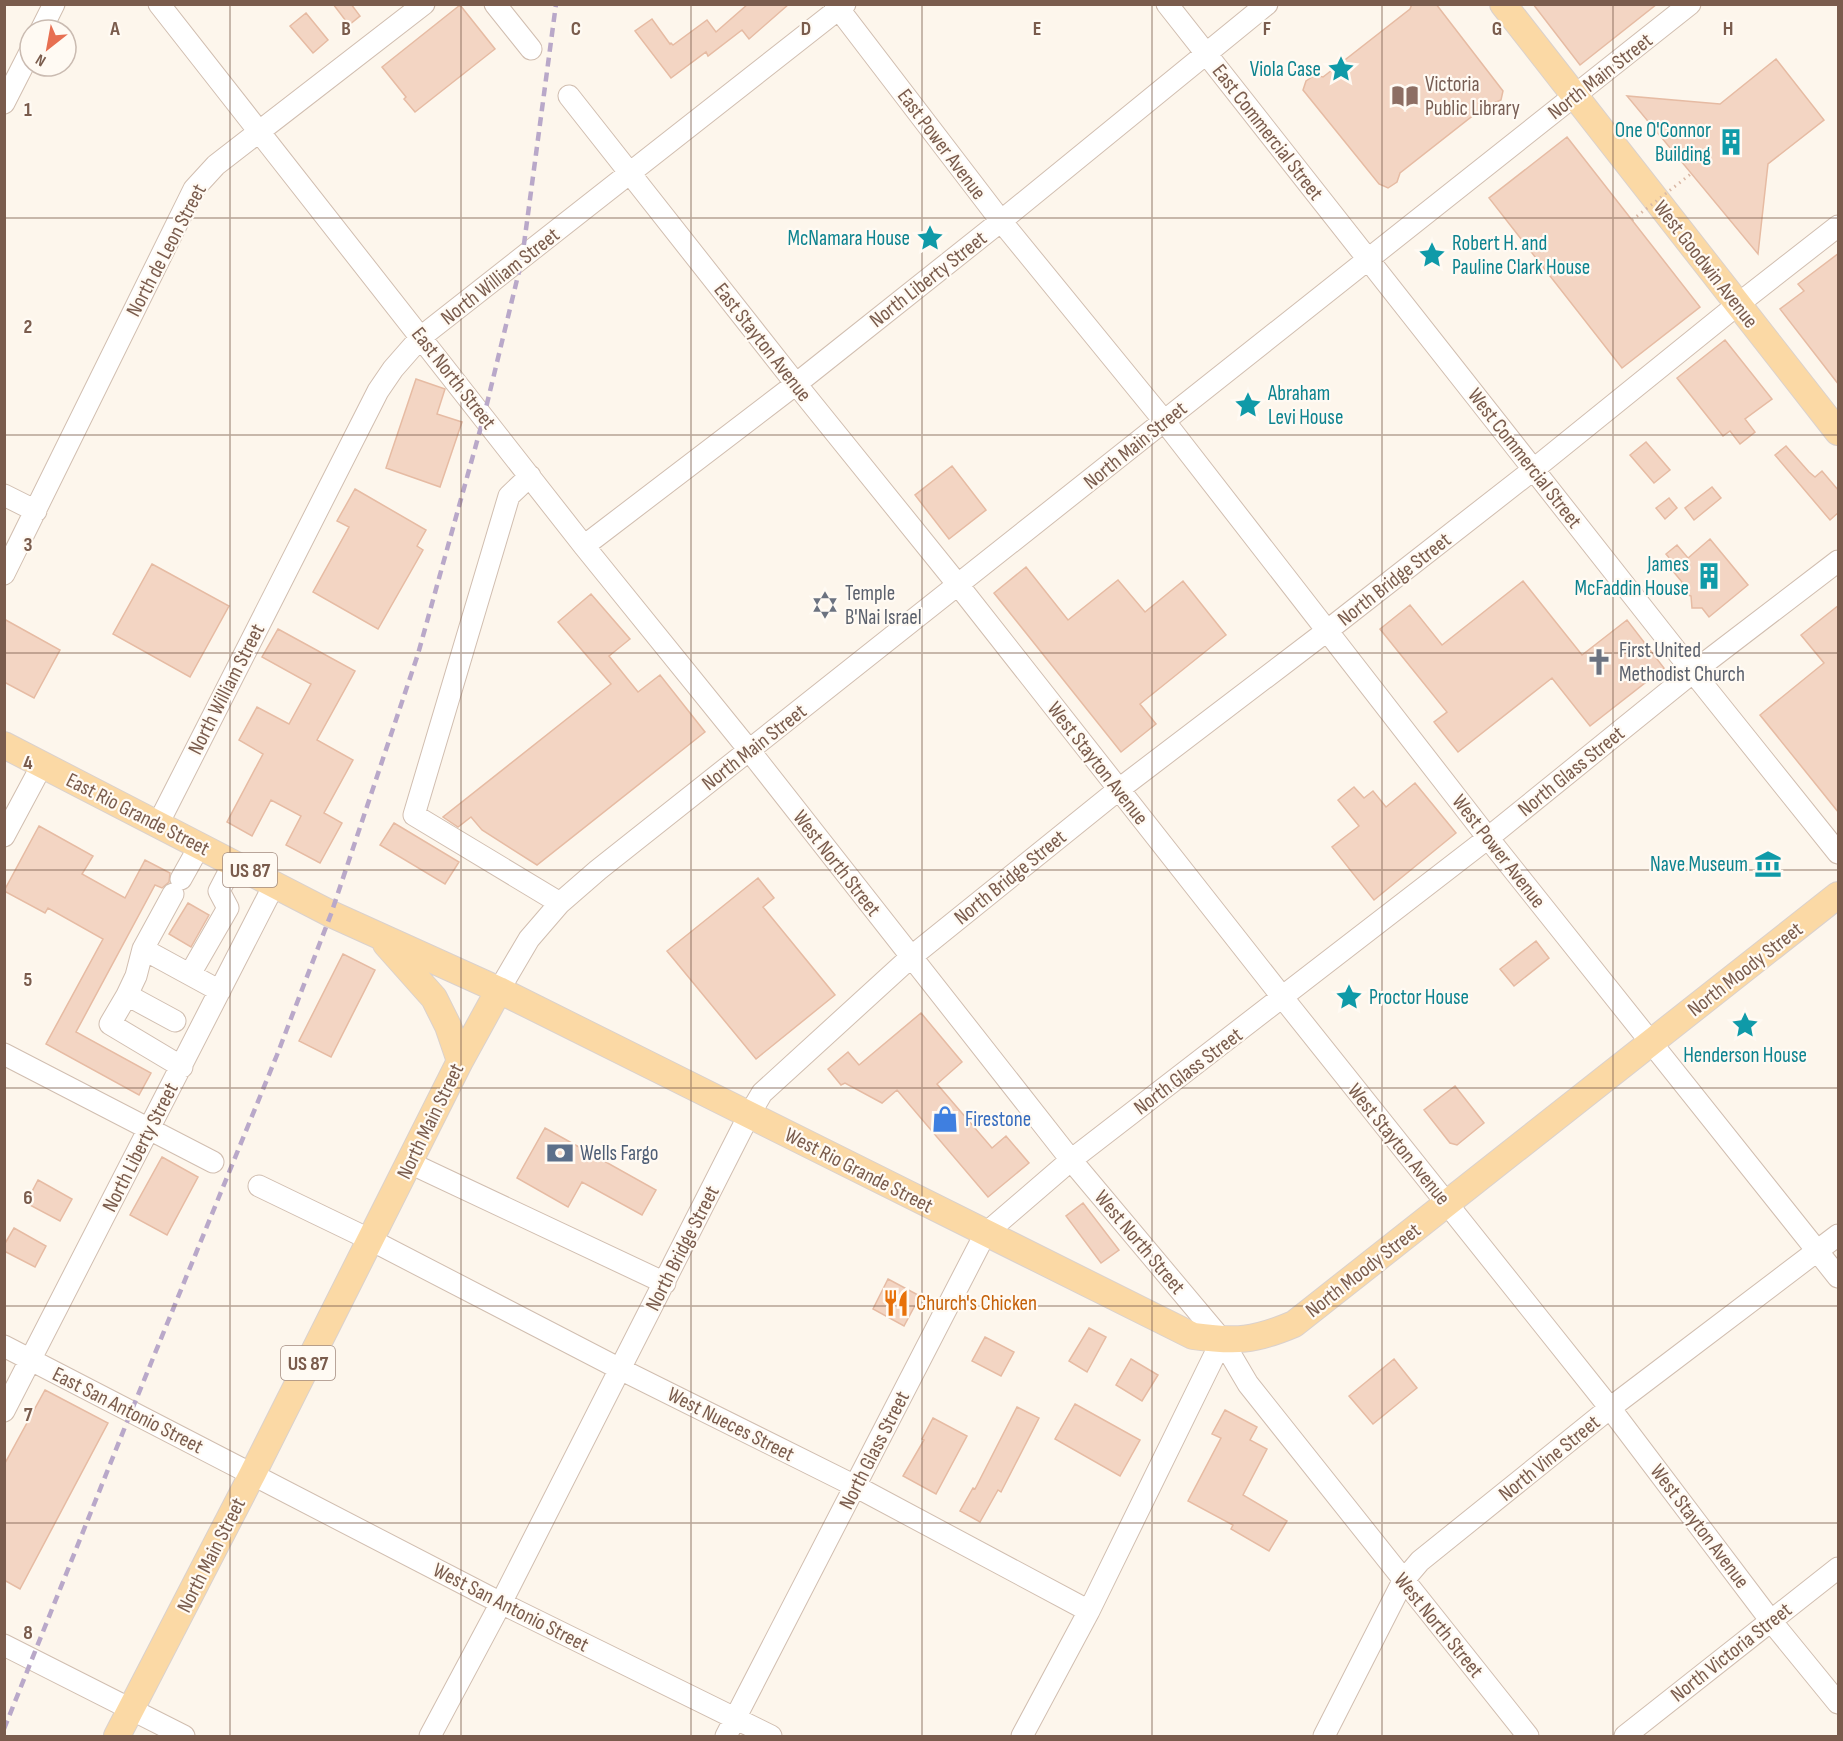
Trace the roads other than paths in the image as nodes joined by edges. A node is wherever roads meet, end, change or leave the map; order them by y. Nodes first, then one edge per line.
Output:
1 (54, 4) edge
2 (159, 4) edge
3 (424, 4) edge
4 (495, 4) edge
5 (1167, 4) edge
6 (1267, 4) edge
7 (1503, 4) edge
8 (1690, 4) edge
9 (839, 6) edge
10 (47, 18) edge
11 (531, 49) dead end
12 (1205, 54) junction
13 (18, 76) edge
14 (1576, 95) junction
15 (569, 96) dead end
16 (4, 103) edge
17 (260, 131) junction
18 (630, 173) junction
19 (1000, 221) junction
20 (1839, 225) edge
21 (1368, 259) junction
22 (1737, 305) junction
23 (421, 337) junction
24 (796, 384) junction
25 (1165, 422) junction
26 (1839, 432) edge
27 (1534, 469) junction
28 (530, 476) junction
29 (4, 495) edge
30 (36, 511) junction
31 (585, 546) junction
32 (1839, 561) edge
33 (4, 574) edge
34 (959, 586) junction
35 (1328, 630) junction
36 (1693, 672) junction
37 (4, 745) edge
38 (749, 750) junction
39 (42, 765) junction
40 (1118, 790) junction
41 (158, 824) junction
42 (4, 836) edge
43 (1488, 838) junction
44 (200, 845) junction
45 (1839, 853) edge
46 (234, 862) junction
47 (275, 883) junction
48 (1839, 895) edge
49 (560, 903) junction
50 (378, 935) junction
51 (143, 949) junction
52 (911, 957) junction
53 (190, 974) junction
54 (499, 990) junction
55 (220, 991) junction
56 (127, 995) junction
57 (1283, 998) junction
58 (175, 1021) dead end
59 (1653, 1042) junction
60 (4, 1054) edge
61 (460, 1061) junction
62 (182, 1066) junction
63 (749, 1115) junction
64 (150, 1129) junction
65 (1071, 1160) junction
66 (213, 1162) dead end
67 (410, 1163) junction
68 (260, 1186) dead end
69 (1446, 1204) junction
70 (985, 1234) junction
71 (1839, 1235) edge
72 (371, 1240) junction
73 (1818, 1250) junction
74 (1839, 1277) edge
75 (665, 1283) junction
76 (1222, 1340) junction
77 (4, 1346) edge
78 (31, 1359) junction
79 (621, 1369) junction
80 (1610, 1408) junction
81 (4, 1411) edge
82 (253, 1473) junction
83 (855, 1486) junction
84 (1839, 1568) edge
85 (1403, 1581) junction
86 (501, 1603) junction
87 (1089, 1611) junction
88 (1771, 1621) junction
89 (4, 1645) edge
90 (1839, 1703) edge
91 (130, 1710) junction
92 (735, 1718) junction
93 (117, 1737) edge
94 (184, 1737) edge
95 (430, 1737) edge
96 (726, 1737) edge
97 (771, 1737) edge
98 (1022, 1737) edge
99 (1324, 1737) edge
100 (1528, 1737) edge
101 (1625, 1737) edge

1 - 10 street
2 - 17 street, East North Street
3 - 17 street, North de Leon Street
4 - 11 street
5 - 12 street, East Commercial Street
6 - 12 street, North Liberty Street
7 - 14 main road, West Goodwin Avenue
8 - 14 street, North Main Street
9 - 18 street, North William Street
9 - 19 street, East Power Avenue
12 - 19 street, North Liberty Street
12 - 21 street, East Commercial Street
13 - 16 street
14 - 21 street, North Main Street
14 - 22 main road, West Goodwin Avenue
15 - 18 street, East Stayton Avenue
17 - 23 street, East North Street
17 - 30 street, North de Leon Street
18 - 23 street, North William Street
18 - 24 street, East Stayton Avenue
19 - 24 street, North Liberty Street
19 - 25 street, East Power Avenue
20 - 22 street, North Bridge Street
21 - 25 street, North Main Street
21 - 27 street, West Commercial Street
22 - 26 main road, West Goodwin Avenue
22 - 27 street, North Bridge Street
23 - 28 street, East North Street
23 - 41 street, North William Street
24 - 31 street, North Liberty Street
24 - 34 street, East Stayton Avenue
25 - 34 street, North Main Street
25 - 35 street, West Power Avenue
27 - 35 street, North Bridge Street
27 - 36 street, West Commercial Street
28 - 31 street, East North Street
28 - 49 street
29 - 30 street
30 - 33 street, North de Leon Street
31 - 38 street, East North Street
32 - 36 street, North Glass Street
34 - 38 street, North Main Street
34 - 40 street, West Stayton Avenue
35 - 40 street, North Bridge Street
35 - 43 street, West Power Avenue
36 - 43 street, North Glass Street
36 - 45 street, West Commercial Street
37 - 39 main road, East Rio Grande Street / US 87
38 - 49 street, North Main Street
38 - 52 street, West North Street
39 - 41 main road, East Rio Grande Street / US 87
39 - 42 street
40 - 52 street, North Bridge Street
40 - 57 street, West Stayton Avenue
41 - 44 main road, East Rio Grande Street / US 87
43 - 57 street, North Glass Street
43 - 59 street, West Power Avenue
44 - 46 main road, East Rio Grande Street / US 87
44 - 51 street
46 - 47 main road, East Rio Grande Street / US 87
46 - 53 street
47 - 50 main road, East Rio Grande Street / US 87
47 - 55 street, North Liberty Street
48 - 59 main road, North Moody Street
49 - 54 street, North Main Street
50 - 54 main road, East Rio Grande Street / US 87
50 - 61 main road
51 - 53 street
51 - 56 street
52 - 63 street, North Bridge Street
52 - 65 street, West North Street
53 - 55 street
54 - 61 main road, North Main Street / US 87
54 - 63 main road, West Rio Grande Street
55 - 62 street, North Liberty Street
56 - 58 street
56 - 62 street
57 - 65 street, North Glass Street
57 - 69 street, West Stayton Avenue
59 - 69 main road, North Moody Street
59 - 73 street, West Power Avenue
60 - 64 street
61 - 67 main road, North Main Street / US 87
62 - 64 street, North Liberty Street
63 - 70 main road, West Rio Grande Street
63 - 75 street, North Bridge Street
64 - 66 street
64 - 78 street, North Liberty Street
65 - 70 street, North Glass Street
65 - 76 street, West North Street
67 - 72 main road, North Main Street / US 87
67 - 75 street
68 - 72 street, West Nueces Street
69 - 76 main road, North Moody Street
69 - 80 street, West Stayton Avenue
70 - 76 main road, West Rio Grande Street
70 - 83 street, North Glass Street
71 - 73 street, North Vine Street
72 - 79 street, West Nueces Street
72 - 82 main road, North Main Street / US 87
73 - 74 street, West Power Avenue
73 - 80 street, North Vine Street
75 - 79 street, North Bridge Street
76 - 85 street, West North Street
76 - 87 street
77 - 78 street, East San Antonio Street
78 - 81 street, North Liberty Street
78 - 82 street, East San Antonio Street
79 - 83 street, West Nueces Street
79 - 86 street, North Bridge Street
80 - 85 street, North Vine Street
80 - 88 street, West Stayton Avenue
82 - 86 street, West San Antonio Street
82 - 91 main road, North Main Street / US 87
83 - 87 street, West Nueces Street
83 - 92 street, North Glass Street
84 - 88 street, North Victoria Street
85 - 99 street, North Vine Street
85 - 100 street, West North Street
86 - 92 street, West San Antonio Street
86 - 95 street, North Bridge Street
87 - 98 street
88 - 90 street, West Stayton Avenue
88 - 101 street, North Victoria Street
89 - 91 street
91 - 93 main road, North Main Street / US 87
91 - 94 street
92 - 96 street, North Glass Street
92 - 97 street, West San Antonio Street

